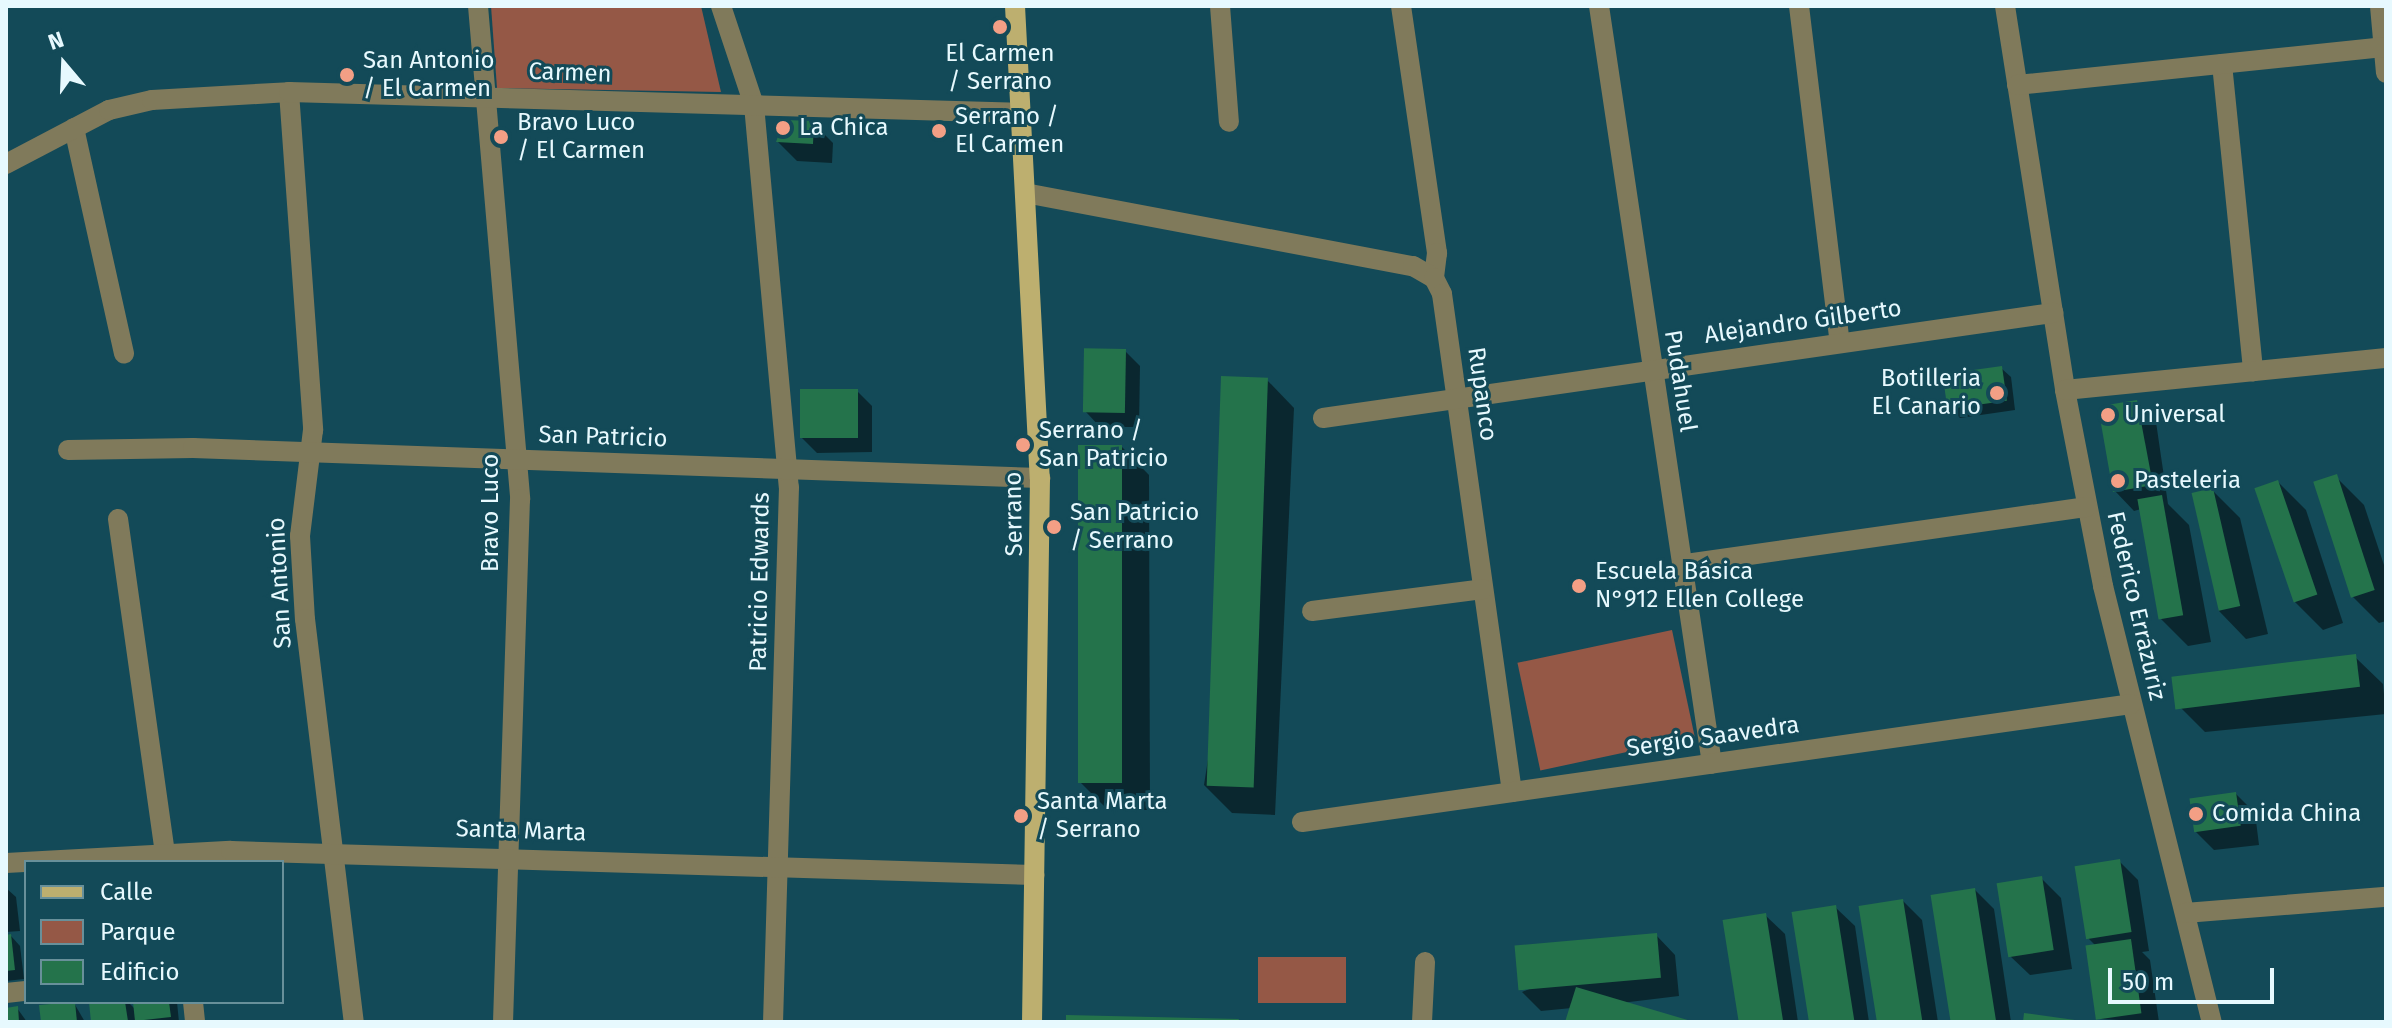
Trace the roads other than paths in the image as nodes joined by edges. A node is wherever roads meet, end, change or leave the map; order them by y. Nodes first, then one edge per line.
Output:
1 (478, 6) edge
2 (721, 6) edge
3 (1015, 6) edge
4 (1220, 6) edge
5 (1401, 6) edge
6 (1599, 6) edge
7 (1799, 6) edge
8 (2005, 6) edge
9 (2380, 6) edge
10 (2383, 47) junction
11 (2222, 64) junction
12 (2386, 73) edge
13 (2017, 85) junction
14 (289, 92) junction
15 (486, 96) junction
16 (754, 105) junction
17 (1021, 113) junction
18 (1229, 122) dead end
19 (74, 128) junction
20 (6, 164) edge
21 (1025, 193) junction
22 (1434, 278) junction
23 (2053, 313) junction
24 (1840, 343) junction
25 (124, 354) dead end
26 (2386, 358) edge
27 (1651, 370) junction
28 (2253, 371) junction
29 (2065, 390) junction
30 (1456, 397) junction
31 (1323, 418) dead end
32 (68, 450) dead end
33 (311, 453) junction
34 (518, 460) junction
35 (785, 470) junction
36 (1040, 478) junction
37 (2087, 507) junction
38 (118, 519) dead end
39 (1686, 564) junction
40 (1483, 589) junction
41 (1312, 611) dead end
42 (2131, 704) junction
43 (1712, 764) junction
44 (1512, 792) junction
45 (1302, 822) dead end
46 (333, 853) junction
47 (173, 856) edge
48 (509, 856) junction
49 (78, 860) edge
50 (778, 866) junction
51 (1035, 875) junction
52 (2386, 897) edge
53 (2185, 913) junction
54 (1425, 962) dead end
55 (354, 1022) edge
56 (503, 1022) edge
57 (773, 1022) edge
58 (1032, 1022) edge
59 (1422, 1022) edge
60 (2212, 1022) edge

1 - 15 street, Bravo Luco
2 - 16 street, Patricio Edwards
3 - 17 main road, Serrano
4 - 18 street
5 - 22 street, Rupanco
6 - 27 street, Pudahuel
7 - 24 street
8 - 13 street, Federico Errázuriz
9 - 10 street
10 - 11 street
10 - 12 street
11 - 13 street
11 - 28 street
13 - 23 street, Federico Errázuriz
14 - 15 street, Carmen
14 - 19 street, Carmen
14 - 33 street, San Antonio
15 - 16 street, Carmen
15 - 34 street, Bravo Luco
16 - 17 street, Carmen
16 - 35 street, Patricio Edwards
17 - 21 main road, Serrano
19 - 20 street, Carmen
19 - 25 street
21 - 22 street
21 - 36 main road, Serrano
22 - 30 street, Rupanco
23 - 24 street, Alejandro Gilberto
23 - 29 street, Federico Errázuriz
24 - 27 street, Alejandro Gilberto
26 - 28 street
27 - 30 street, Alejandro Gilberto
27 - 39 street, Pudahuel
28 - 29 street
29 - 37 street, Federico Errázuriz
30 - 31 street, Alejandro Gilberto
30 - 40 street, Rupanco
32 - 33 street, San Patricio
33 - 34 street, San Patricio
33 - 46 street, San Antonio
34 - 35 street, San Patricio
34 - 48 street, Bravo Luco
35 - 36 street, San Patricio
35 - 50 street, Patricio Edwards
36 - 51 main road, Serrano
37 - 39 street
37 - 42 street, Federico Errázuriz
38 - 47 street
39 - 43 street, Pudahuel
40 - 41 street
40 - 44 street, Rupanco
42 - 43 street, Sergio Saavedra
42 - 53 street, Federico Errázuriz
43 - 44 street, Sergio Saavedra
44 - 45 street, Sergio Saavedra
46 - 47 street, Santa Marta
46 - 48 street, Santa Marta
46 - 55 street, San Antonio
47 - 49 street, Santa Marta
48 - 50 street, Santa Marta
48 - 56 street, Bravo Luco
50 - 51 street, Santa Marta
50 - 57 street, Patricio Edwards
51 - 58 main road, Serrano
52 - 53 street
53 - 60 street, Federico Errázuriz
54 - 59 street

